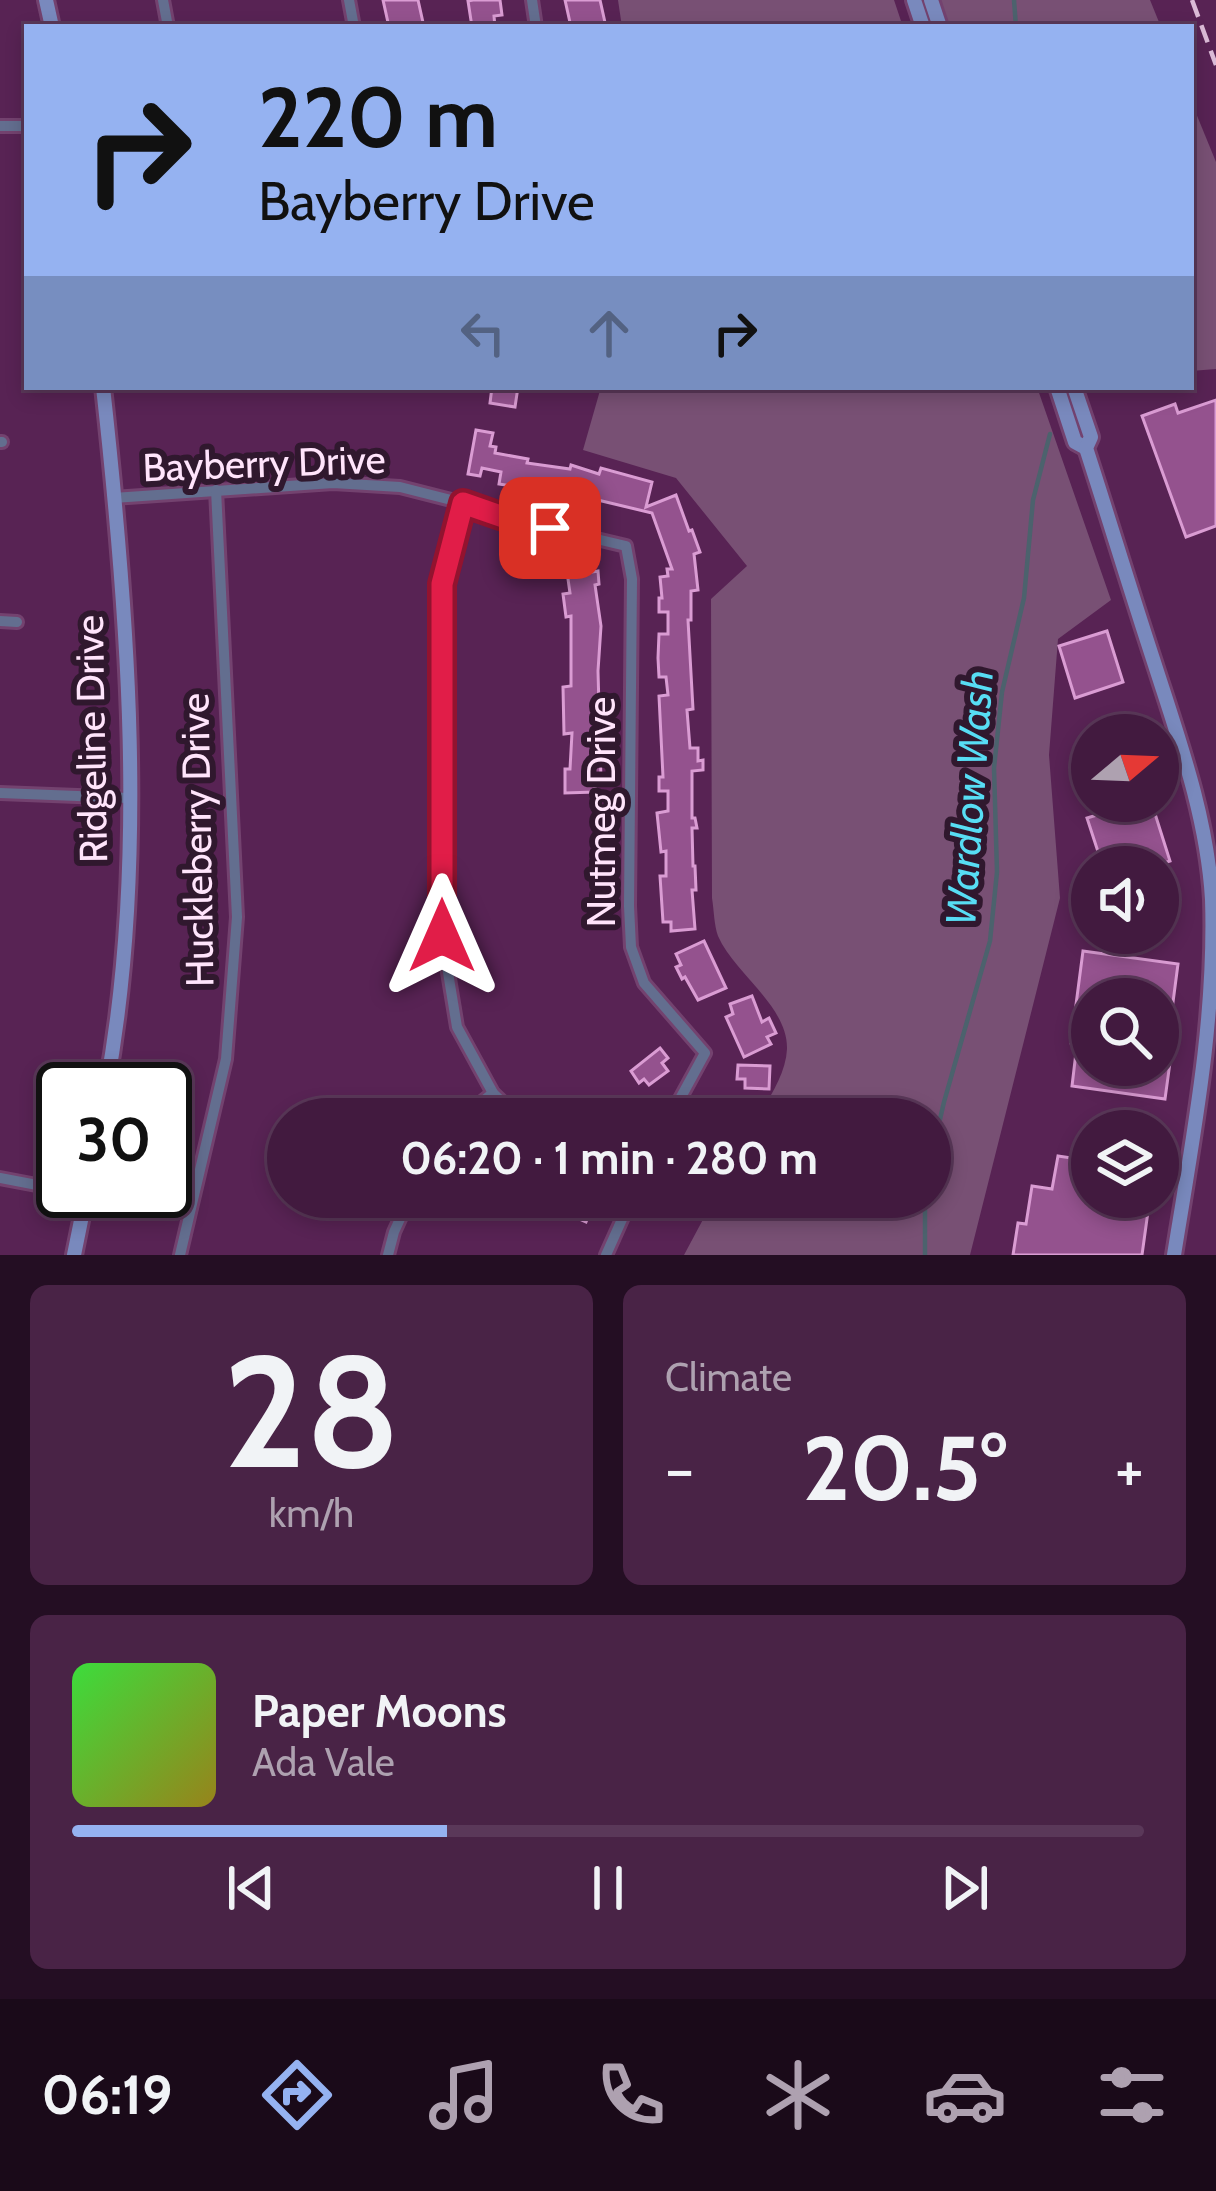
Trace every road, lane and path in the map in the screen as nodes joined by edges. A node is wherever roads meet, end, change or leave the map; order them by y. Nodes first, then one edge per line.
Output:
1 (103, 390) edge
2 (1058, 390) edge
3 (1075, 390) edge
4 (1086, 448) junction
5 (215, 490) junction
6 (113, 499) junction
7 (463, 503) junction
8 (626, 546) joint
9 (0, 620) edge
10 (17, 622) dead end
11 (0, 793) edge
12 (129, 798) junction
13 (109, 1062) edge
14 (493, 1093) junction
15 (487, 1098) edge
16 (498, 1098) edge
17 (681, 1098) edge
18 (0, 1178) edge
19 (36, 1185) edge
20 (82, 1218) edge
21 (400, 1218) edge
22 (623, 1218) edge
23 (74, 1255) edge
24 (180, 1255) edge
25 (388, 1255) edge
26 (606, 1255) edge
27 (1174, 1255) edge

1 - 6 street, Ridgeline Drive
2 - 4 street
3 - 4 street
4 - 27 street
5 - 6 street, Bayberry Drive
5 - 7 street, Bayberry Drive
5 - 24 street, Huckleberry Drive
6 - 12 street, Ridgeline Drive
7 - 8 street, Bayberry Drive
7 - 14 street
8 - 17 street, Nutmeg Drive
9 - 10 street
11 - 12 street
12 - 13 street, Ridgeline Drive
14 - 15 street
14 - 16 street
18 - 19 street
20 - 23 street
21 - 25 street
22 - 26 street

